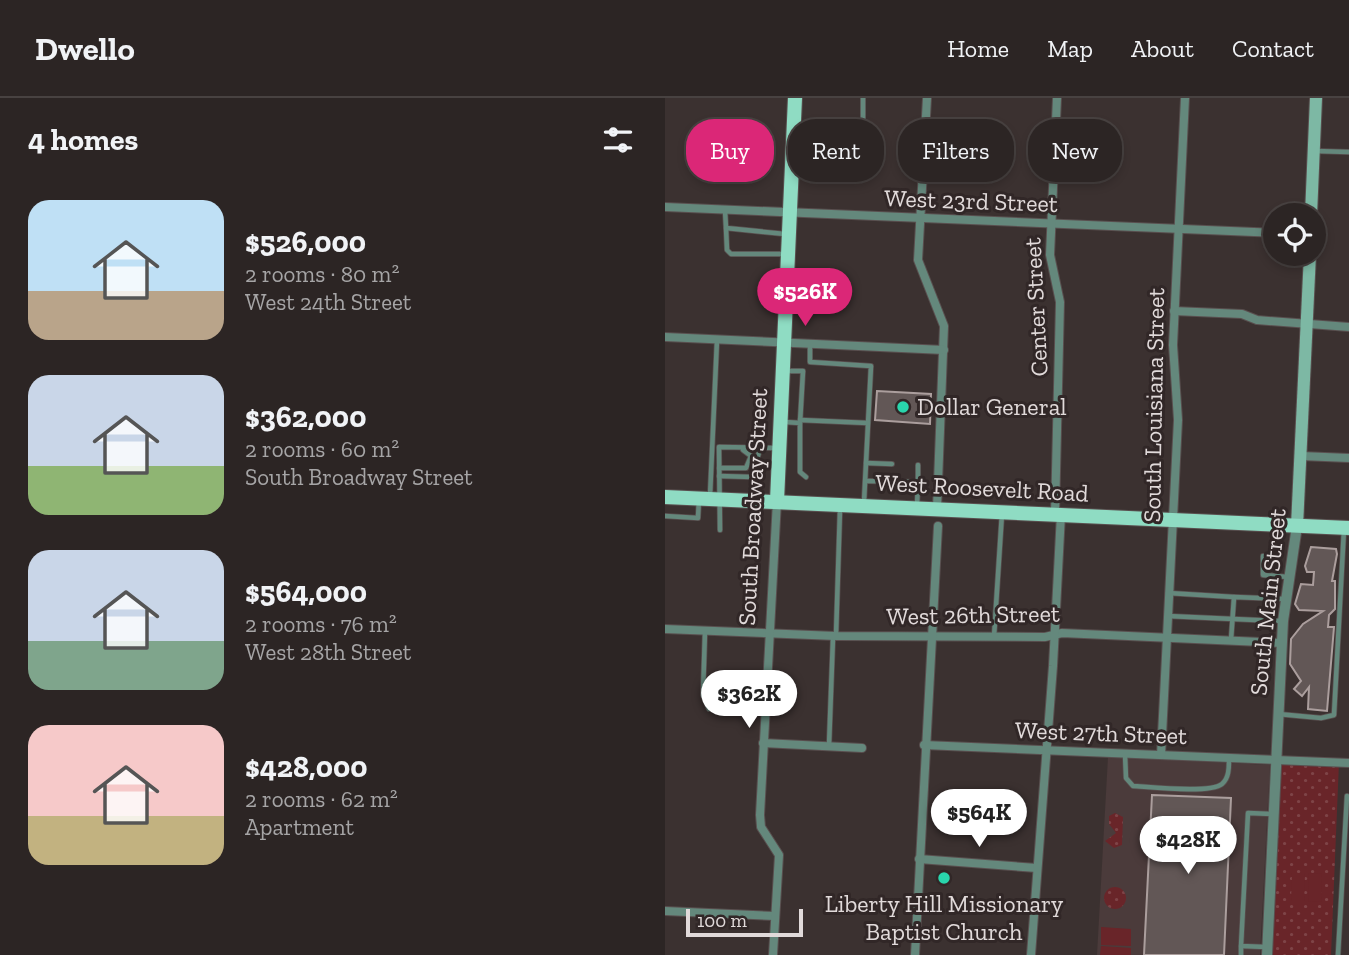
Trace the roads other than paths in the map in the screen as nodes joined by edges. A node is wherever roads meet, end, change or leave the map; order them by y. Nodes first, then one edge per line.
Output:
1 (795, 98) edge
2 (863, 98) edge
3 (927, 98) edge
4 (1057, 98) edge
5 (1185, 98) edge
6 (1317, 98) edge
7 (863, 119) edge
8 (1314, 151) junction
9 (1349, 152) edge
10 (1312, 203) edge
11 (665, 207) edge
12 (725, 210) junction
13 (790, 212) junction
14 (921, 218) junction
15 (1051, 224) junction
16 (726, 228) junction
17 (1178, 229) junction
18 (1263, 232) edge
19 (789, 235) junction
20 (788, 254) junction
21 (1309, 266) edge
22 (1174, 311) junction
23 (1306, 324) junction
24 (1349, 327) edge
25 (665, 337) edge
26 (717, 339) junction
27 (785, 342) junction
28 (810, 343) junction
29 (944, 350) junction
30 (810, 362) junction
31 (784, 371) junction
32 (803, 371) junction
33 (800, 421) junction
34 (781, 422) junction
35 (868, 423) junction
36 (712, 447) junction
37 (719, 447) junction
38 (726, 447) junction
39 (759, 449) junction
40 (779, 449) junction
41 (1301, 456) junction
42 (1349, 458) edge
43 (866, 463) junction
44 (892, 464) dead end
45 (918, 465) dead end
46 (719, 468) junction
47 (719, 476) junction
48 (806, 477) dead end
49 (866, 481) junction
50 (918, 482) junction
51 (665, 496) edge
52 (709, 499) junction
53 (777, 501) junction
54 (840, 504) junction
55 (864, 505) junction
56 (917, 508) junction
57 (937, 508) junction
58 (1002, 512) junction
59 (1058, 514) junction
60 (665, 516) edge
61 (1172, 520) junction
62 (938, 526) dead end
63 (1297, 526) junction
64 (1346, 528) edge
65 (720, 530) dead end
66 (1263, 556) dead end
67 (1289, 577) junction
68 (1167, 593) junction
69 (1234, 597) junction
70 (1285, 599) junction
71 (1166, 616) junction
72 (1232, 618) junction
73 (1283, 621) junction
74 (665, 629) edge
75 (705, 631) junction
76 (769, 633) junction
77 (1055, 633) junction
78 (835, 636) junction
79 (930, 637) junction
80 (994, 637) junction
81 (1165, 638) junction
82 (1231, 640) junction
83 (1282, 643) junction
84 (709, 709) dead end
85 (1278, 714) junction
86 (763, 743) junction
87 (924, 745) junction
88 (829, 746) junction
89 (862, 748) dead end
90 (1046, 750) junction
91 (1125, 753) junction
92 (1161, 755) junction
93 (1229, 758) junction
94 (1276, 760) junction
95 (1349, 761) edge
96 (1347, 796) edge
97 (1274, 814) junction
98 (1347, 840) edge
99 (919, 859) junction
100 (1038, 868) junction
101 (665, 911) edge
102 (775, 916) junction
103 (1241, 946) junction
104 (1267, 951) edge
105 (773, 955) edge
106 (915, 955) edge
107 (1031, 955) edge
108 (1241, 955) edge
109 (1338, 955) edge

1 - 13 main road, South Broadway Street
2 - 7 lane
3 - 14 street
4 - 15 street, Center Street
5 - 17 street, South Louisiana Street
6 - 8 main road
8 - 9 lane
8 - 10 main road
11 - 12 street, West 23rd Street
12 - 13 street, West 23rd Street
12 - 16 lane
13 - 14 street, West 23rd Street
13 - 19 main road, South Broadway Street
14 - 15 street, West 23rd Street
14 - 29 street
15 - 17 street, West 23rd Street
15 - 59 street, Center Street
16 - 19 lane
16 - 20 lane
17 - 18 street, West 23rd Street
17 - 22 street, South Louisiana Street
19 - 20 main road, South Broadway Street
20 - 27 main road, South Broadway Street
21 - 23 main road, South Main Street
22 - 23 street
22 - 61 street, South Louisiana Street
23 - 24 street
23 - 41 main road, South Main Street
25 - 26 street
26 - 27 street
26 - 36 lane
27 - 28 street
27 - 31 main road, South Broadway Street
28 - 29 street
28 - 30 lane
29 - 57 street
30 - 32 lane
30 - 35 lane
31 - 32 lane
31 - 34 main road, South Broadway Street
32 - 33 lane
33 - 34 lane
33 - 35 lane
33 - 48 lane
34 - 40 main road, South Broadway Street
35 - 43 lane
36 - 37 lane
36 - 52 lane
37 - 38 lane
37 - 46 lane
38 - 39 lane
38 - 46 lane
39 - 40 lane
39 - 47 lane
40 - 53 main road, South Broadway Street
41 - 42 street
41 - 63 main road, South Main Street
43 - 44 lane
43 - 49 lane
45 - 50 lane
46 - 47 lane
47 - 52 lane
49 - 50 lane
49 - 55 lane
50 - 56 lane
51 - 52 main road, West Roosevelt Road
52 - 53 main road, West Roosevelt Road
52 - 60 lane
52 - 65 lane
53 - 54 main road, West Roosevelt Road
53 - 76 street, South Broadway Street
54 - 55 main road, West Roosevelt Road
54 - 78 lane
55 - 56 main road, West Roosevelt Road
56 - 57 main road, West Roosevelt Road
57 - 58 main road, West Roosevelt Road
58 - 59 main road, West Roosevelt Road
58 - 80 lane
59 - 61 main road, West Roosevelt Road
59 - 77 street, Center Street
61 - 63 main road, West Roosevelt Road
61 - 68 street, South Louisiana Street
62 - 79 street
63 - 64 main road, West Roosevelt Road
63 - 67 street, South Main Street
64 - 85 lane
66 - 67 lane
67 - 70 street, South Main Street
68 - 69 lane
68 - 71 street, South Louisiana Street
69 - 70 lane
69 - 72 lane
70 - 73 street, South Main Street
71 - 72 lane
71 - 81 street, South Louisiana Street
72 - 73 lane
72 - 82 lane
73 - 83 street, South Main Street
74 - 75 street, West 26th Street
75 - 76 street, West 26th Street
75 - 84 lane
76 - 78 street, West 26th Street
76 - 86 street, South Broadway Street
77 - 80 street, West 26th Street
77 - 81 street, West 26th Street
77 - 90 street, Center Street
78 - 79 street, West 26th Street
78 - 88 lane
79 - 80 street, West 26th Street
79 - 87 street
81 - 82 street, West 26th Street
81 - 92 street, South Louisiana Street
82 - 83 street, West 26th Street
83 - 85 street, South Main Street
85 - 94 street, South Main Street
86 - 88 street
86 - 102 street, South Broadway Street
87 - 90 street, West 27th Street
87 - 99 street
88 - 89 street
90 - 91 street, West 27th Street
90 - 100 street, Center Street
91 - 92 street, West 27th Street
91 - 93 lane
92 - 93 street, West 27th Street
93 - 94 street, West 27th Street
94 - 95 street, West 27th Street
94 - 97 street, South Main Street
96 - 98 lane
97 - 103 lane
97 - 104 street, South Main Street
98 - 109 lane
99 - 100 street
99 - 106 street
100 - 107 street, Center Street
101 - 102 street
102 - 105 street, South Broadway Street
103 - 104 lane
103 - 108 lane

